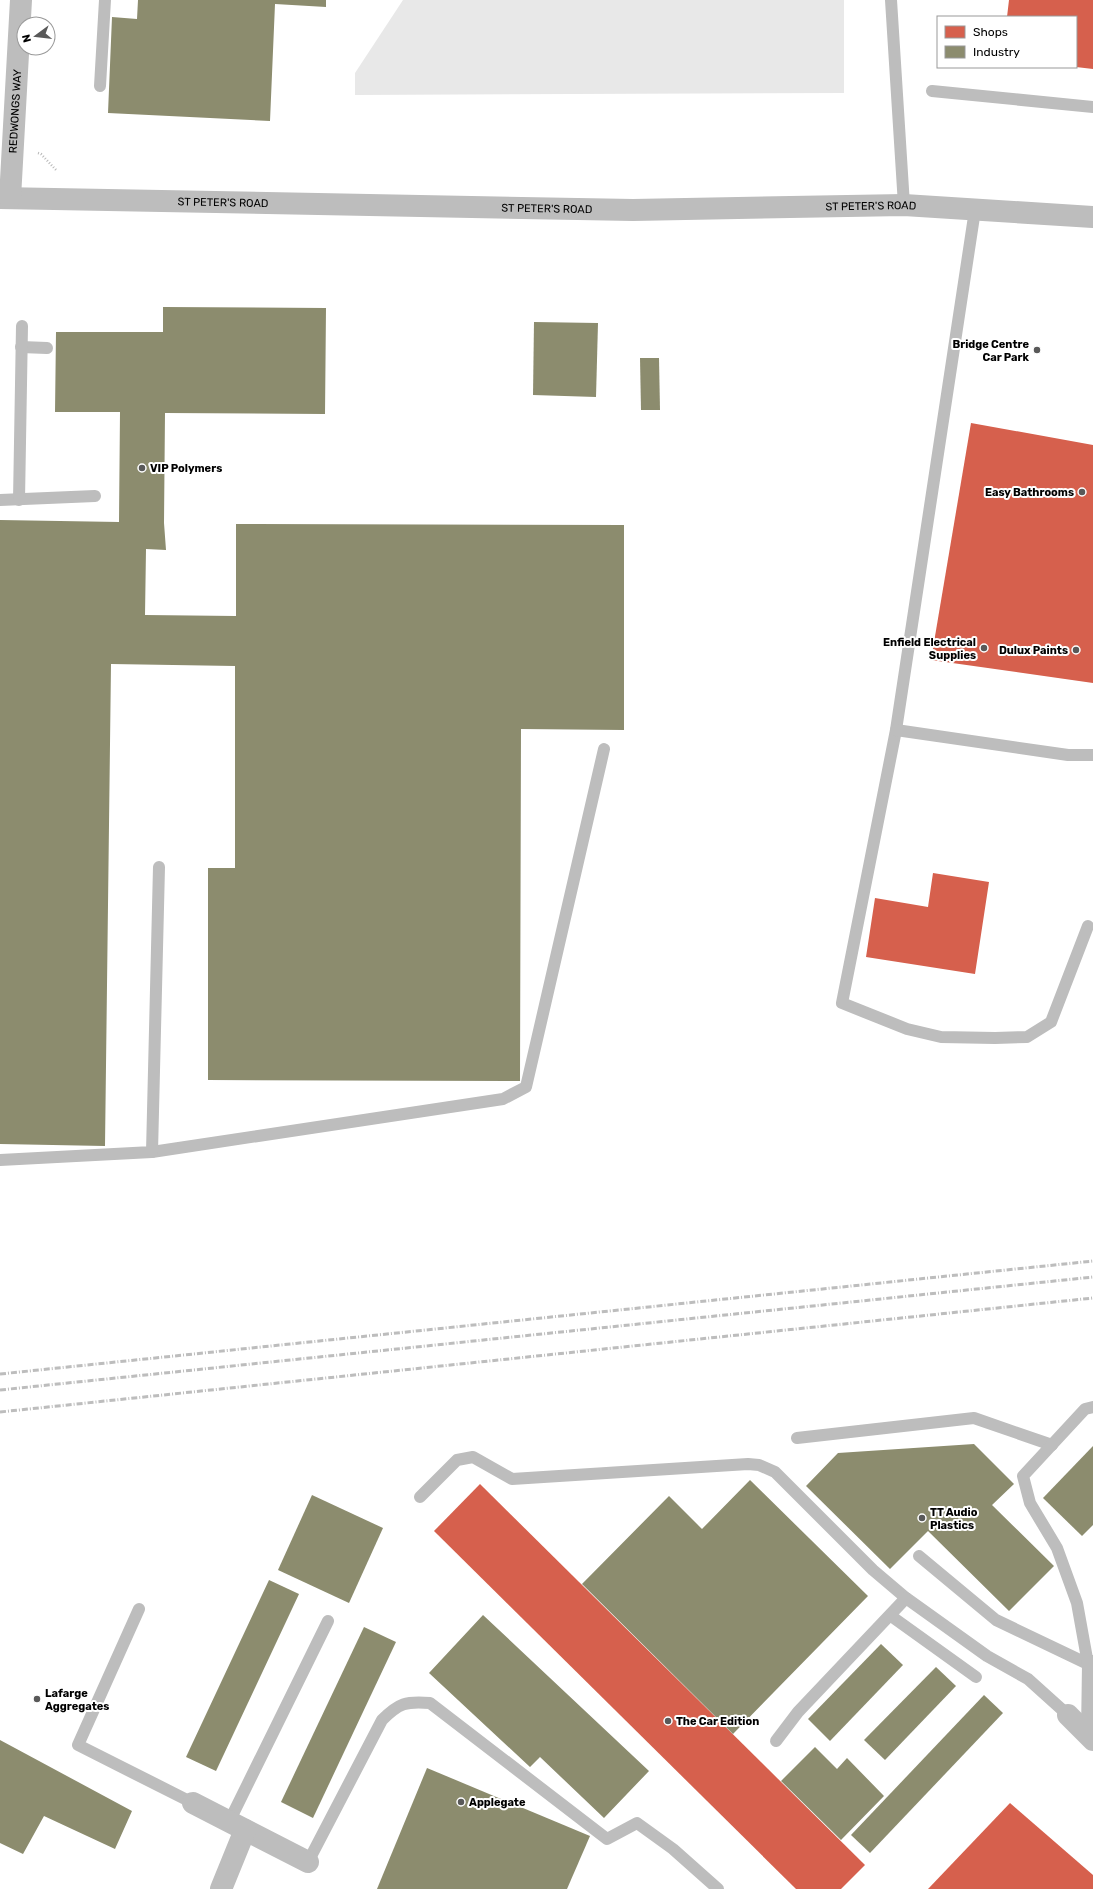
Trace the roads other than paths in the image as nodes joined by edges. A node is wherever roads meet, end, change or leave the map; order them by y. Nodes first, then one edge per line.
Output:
1 (21, 0) edge
2 (104, 0) edge
3 (891, 0) edge
4 (100, 86) dead end
5 (932, 91) dead end
6 (1093, 108) edge
7 (5, 198) edge
8 (904, 205) junction
9 (975, 210) junction
10 (1093, 217) edge
11 (22, 326) dead end
12 (22, 347) junction
13 (47, 348) dead end
14 (95, 496) dead end
15 (0, 500) edge
16 (19, 500) junction
17 (896, 730) junction
18 (604, 749) dead end
19 (1093, 754) edge
20 (159, 867) dead end
21 (1088, 926) dead end
22 (152, 1152) junction
23 (0, 1160) edge
24 (1093, 1407) edge
25 (797, 1438) dead end
26 (1052, 1445) junction
27 (420, 1497) dead end
28 (919, 1556) dead end
29 (906, 1598) junction
30 (139, 1609) dead end
31 (891, 1616) junction
32 (328, 1621) dead end
33 (1090, 1663) edge
34 (976, 1677) dead end
35 (1068, 1715) joint
36 (1090, 1735) edge
37 (776, 1741) dead end
38 (193, 1803) joint
39 (237, 1826) junction
40 (308, 1862) joint
41 (221, 1889) edge
42 (718, 1889) edge

1 - 7 street, REDWONGS WAY
2 - 4 lane
3 - 8 lane
5 - 6 lane
7 - 8 street, ST PETER'S ROAD
8 - 9 street, ST PETER'S ROAD
9 - 10 street, ST PETER'S ROAD
9 - 17 lane
11 - 12 lane
12 - 13 lane
12 - 16 lane
14 - 16 lane
15 - 16 lane
17 - 19 lane
17 - 21 lane
18 - 22 lane
20 - 22 lane
22 - 23 lane
24 - 26 lane
25 - 26 lane
26 - 33 lane
27 - 29 lane
28 - 33 lane
29 - 31 lane
29 - 35 lane
30 - 38 lane
31 - 34 lane
31 - 37 lane
32 - 39 lane
33 - 36 lane
35 - 36 street
38 - 39 street
39 - 40 street
39 - 41 street
40 - 42 lane

